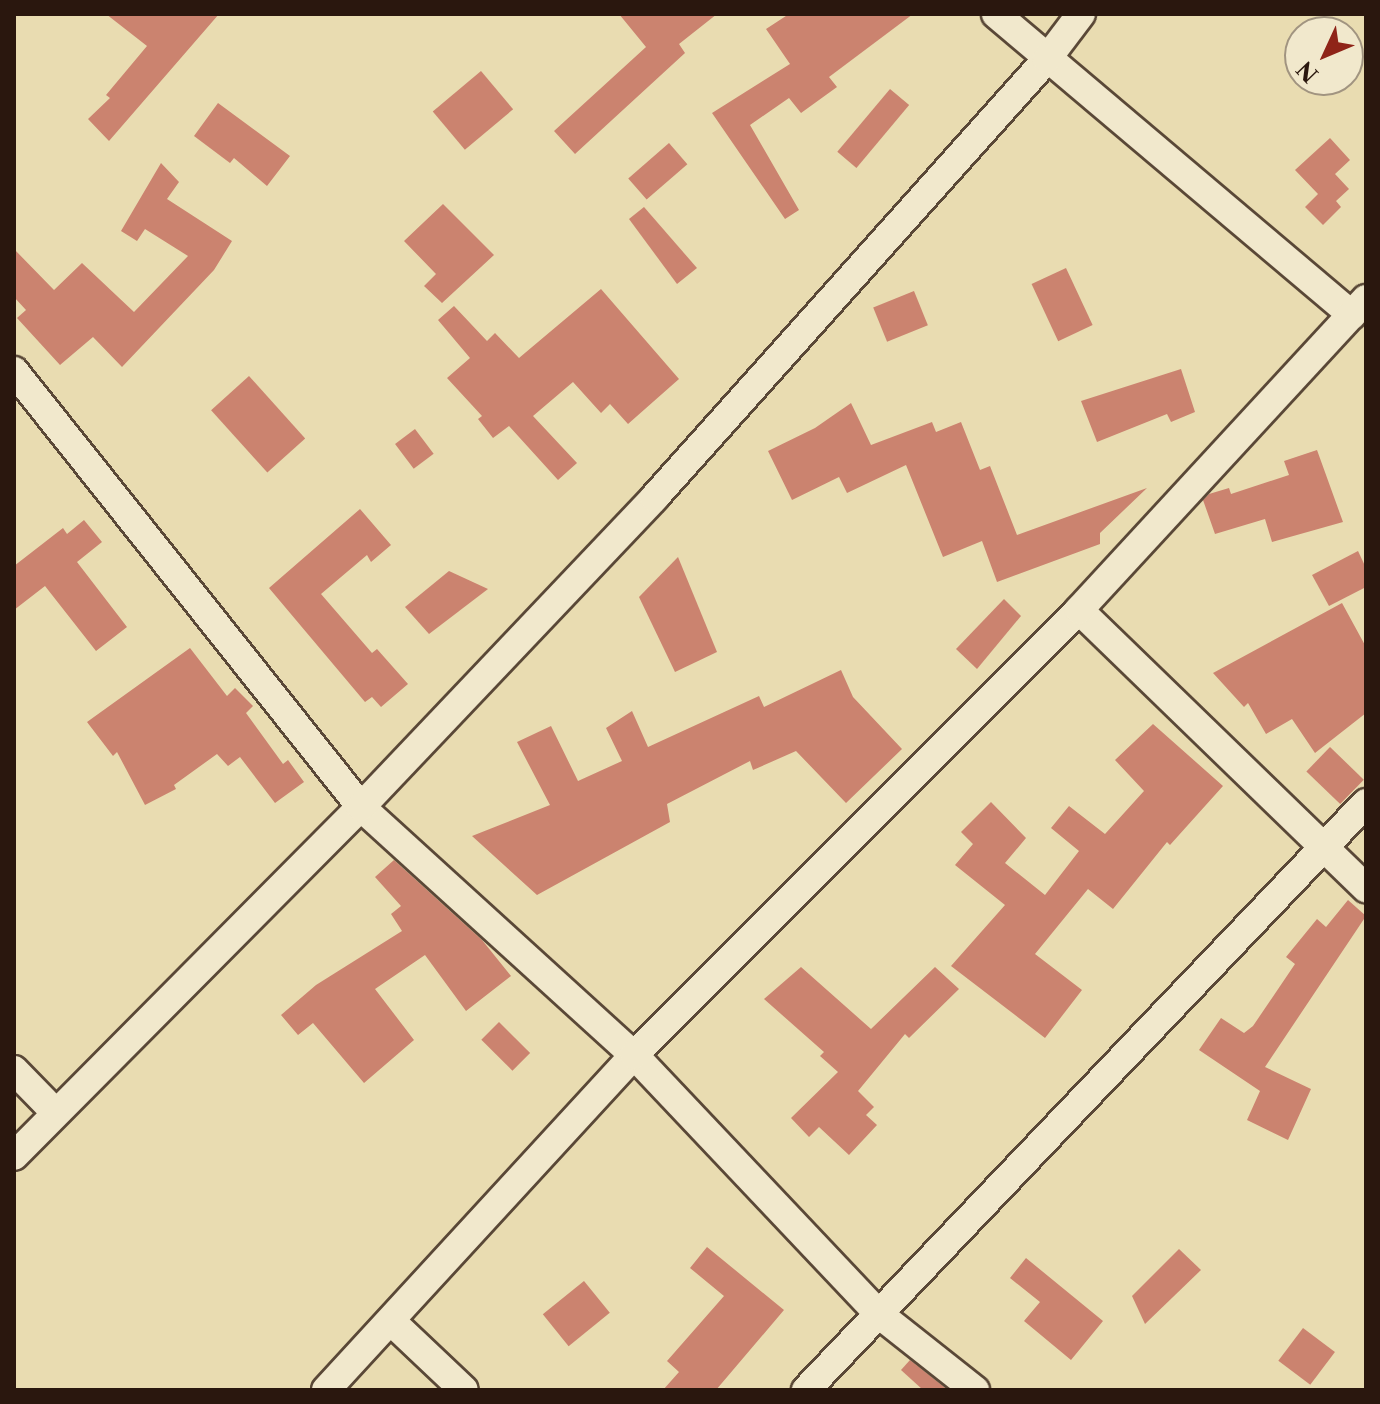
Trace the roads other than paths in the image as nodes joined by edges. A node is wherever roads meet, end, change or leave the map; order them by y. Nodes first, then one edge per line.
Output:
1 (996, 14) edge
2 (1081, 14) edge
3 (1047, 59) junction
4 (1359, 307) edge
5 (14, 371) edge
6 (1079, 610) junction
7 (1366, 803) edge
8 (361, 807) junction
9 (1325, 848) junction
10 (1366, 888) edge
11 (634, 1055) junction
12 (14, 1070) edge
13 (55, 1112) junction
14 (14, 1156) edge
15 (880, 1315) junction
16 (391, 1321) junction
17 (326, 1390) edge
18 (464, 1390) edge
19 (806, 1390) edge
20 (975, 1390) edge

1 - 3 street
2 - 3 street
3 - 4 street
3 - 8 street
4 - 6 street
5 - 8 street
6 - 9 street
6 - 11 street
7 - 9 street
8 - 11 street
8 - 13 street
9 - 10 street
9 - 15 street
11 - 15 street
11 - 16 street
12 - 13 street
13 - 14 street
15 - 19 street
15 - 20 street
16 - 17 street
16 - 18 street

